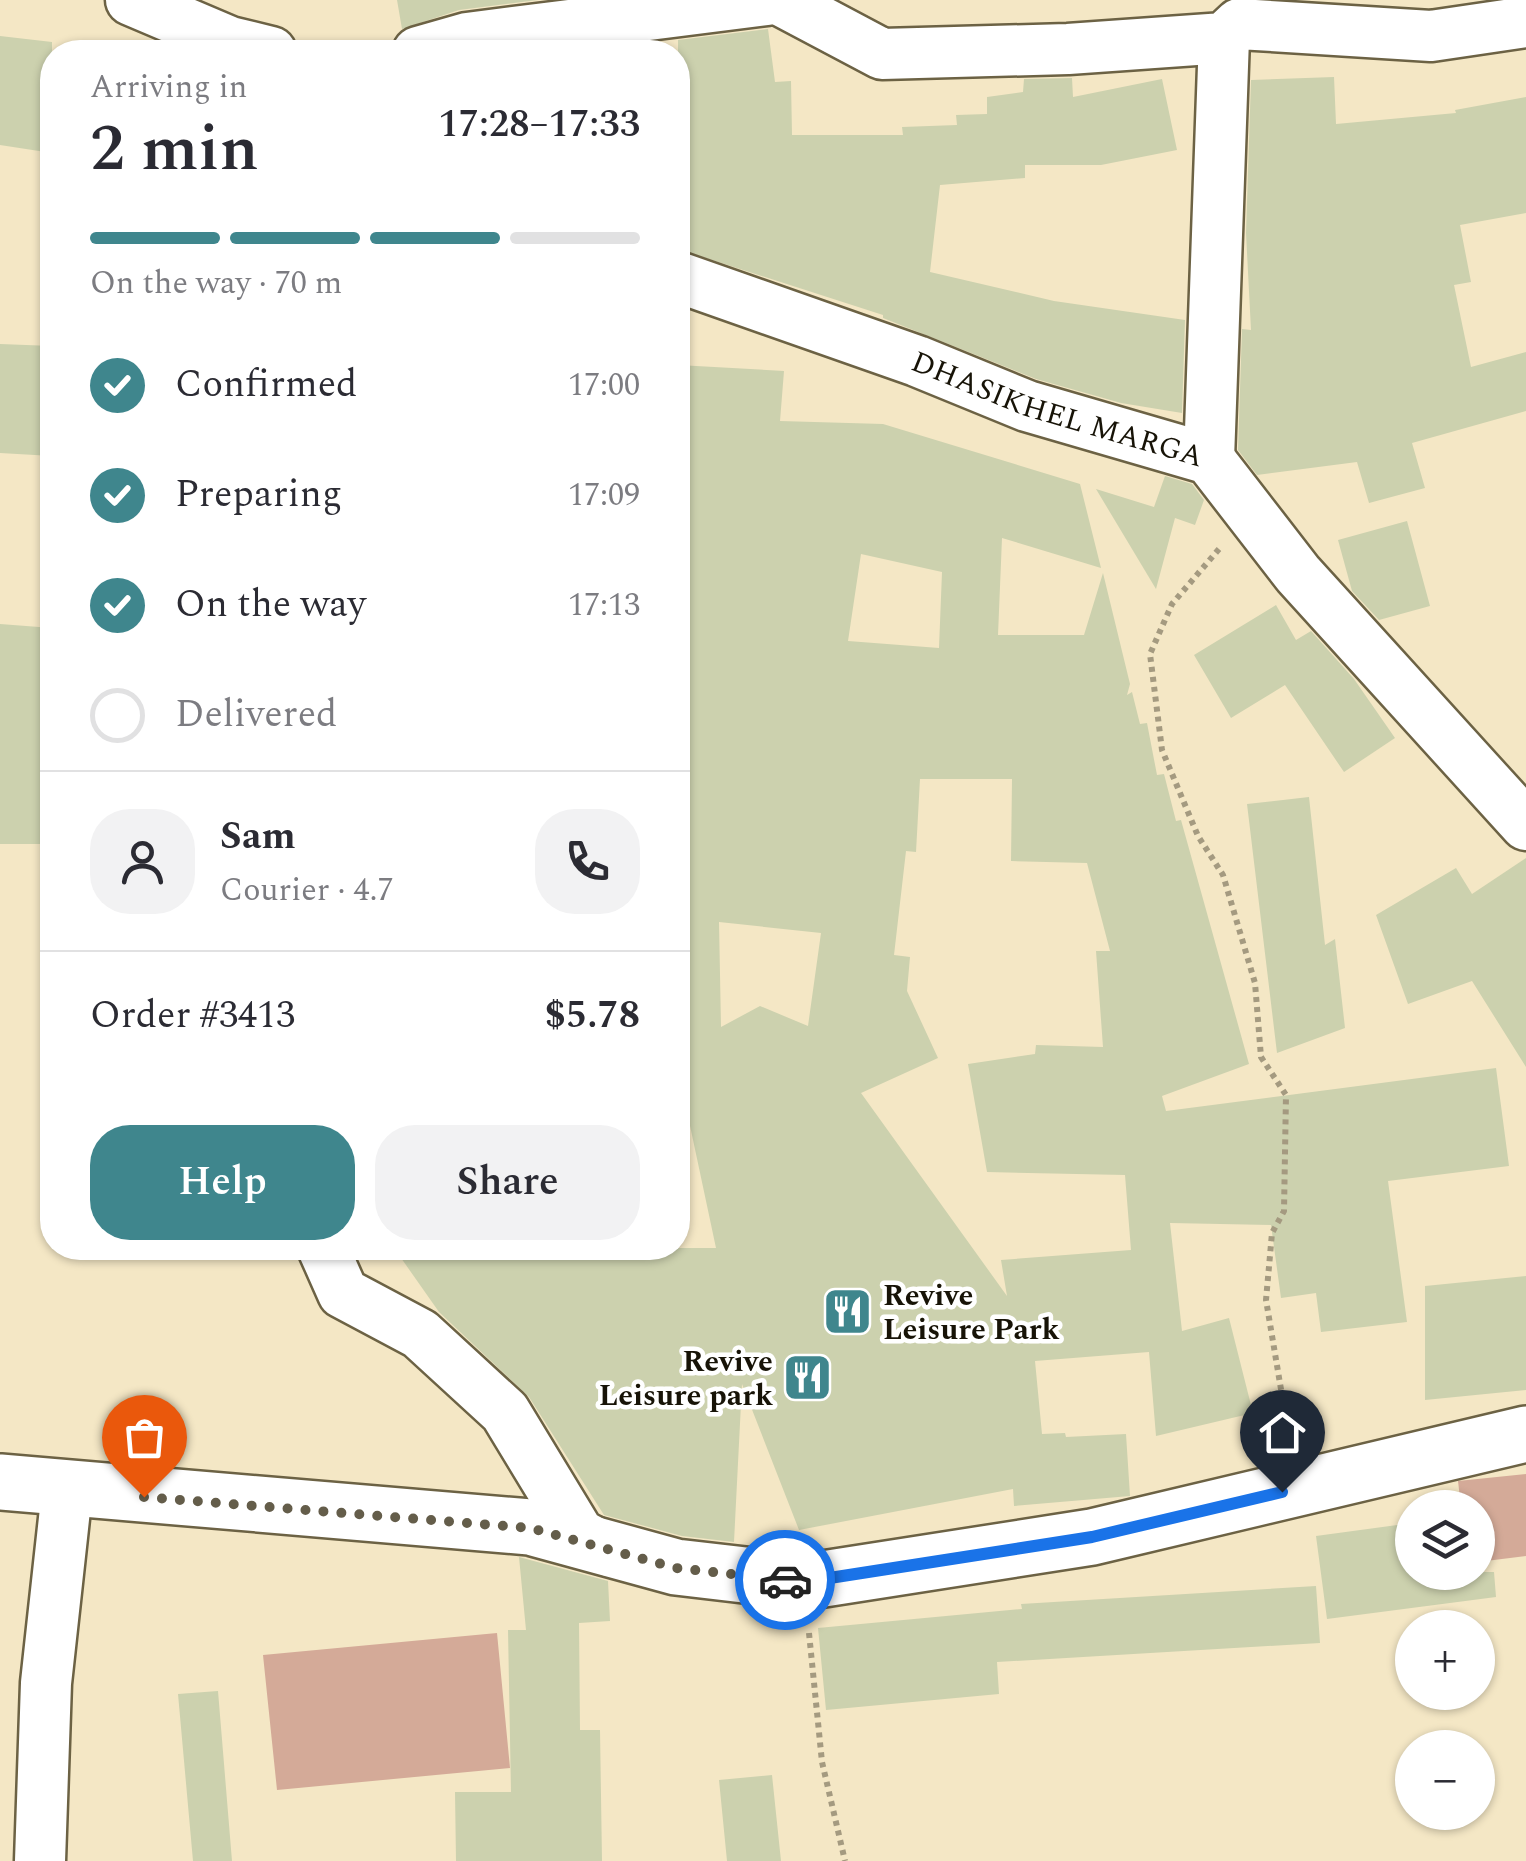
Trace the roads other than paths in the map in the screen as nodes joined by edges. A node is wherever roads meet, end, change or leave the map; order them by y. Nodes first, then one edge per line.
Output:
1 (131, 0) edge
2 (767, 0) edge
3 (780, 0) edge
4 (1526, 22) edge
5 (1224, 38) junction
6 (225, 40) edge
7 (460, 40) edge
8 (690, 281) edge
9 (1210, 460) junction
10 (1526, 824) edge
11 (328, 1260) edge
12 (1526, 1434) edge
13 (0, 1482) edge
14 (67, 1491) junction
15 (617, 1554) junction
16 (26, 1848) edge

1 - 6 street
2 - 7 street
3 - 5 street
4 - 5 street
5 - 9 street
8 - 9 street, DHASIKHEL MARGA
9 - 10 street, DHASIKHEL MARGA
11 - 15 street
12 - 15 street
13 - 14 street
14 - 15 street
14 - 16 street

